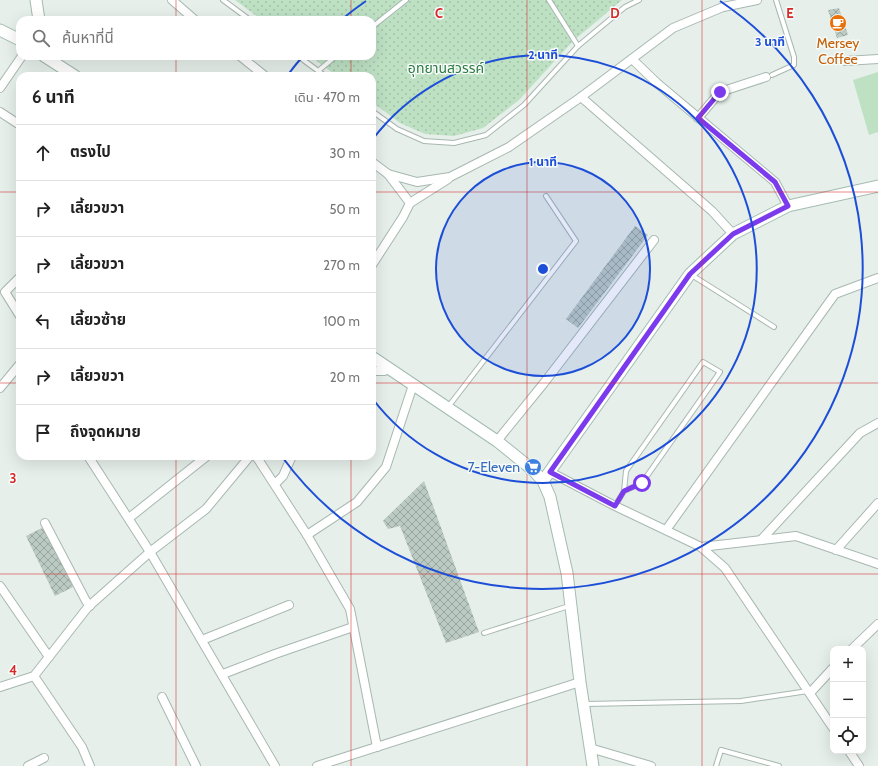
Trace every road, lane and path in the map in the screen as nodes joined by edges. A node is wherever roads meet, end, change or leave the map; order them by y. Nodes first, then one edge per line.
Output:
1 (36, 0) edge
2 (172, 0) edge
3 (223, 0) edge
4 (406, 0) edge
5 (549, 0) edge
6 (639, 0) edge
7 (757, 0) edge
8 (776, 0) edge
9 (38, 16) edge
10 (190, 16) edge
11 (245, 16) edge
12 (376, 24) edge
13 (0, 30) edge
14 (16, 38) edge
15 (578, 46) junction
16 (878, 58) edge
17 (632, 59) junction
18 (19, 60) edge
19 (51, 60) edge
20 (245, 60) edge
21 (303, 60) edge
22 (331, 60) edge
23 (845, 61) dead end
24 (318, 71) joint
25 (69, 72) edge
26 (259, 72) edge
27 (769, 76) joint
28 (0, 88) edge
29 (581, 97) junction
30 (0, 112) edge
31 (376, 114) edge
32 (698, 118) junction
33 (16, 122) edge
34 (376, 165) edge
35 (388, 174) junction
36 (450, 177) junction
37 (878, 186) edge
38 (546, 196) dead end
39 (410, 203) junction
40 (788, 206) junction
41 (733, 234) junction
42 (654, 240) dead end
43 (376, 259) edge
44 (690, 274) junction
45 (878, 278) edge
46 (16, 281) edge
47 (16, 310) edge
48 (774, 327) dead end
49 (376, 360) edge
50 (16, 369) edge
51 (390, 369) junction
52 (376, 371) edge
53 (413, 385) junction
54 (0, 388) edge
55 (448, 408) junction
56 (878, 423) edge
57 (497, 442) junction
58 (91, 460) edge
59 (202, 460) edge
60 (247, 460) edge
61 (259, 460) edge
62 (290, 460) edge
63 (550, 472) junction
64 (543, 481) junction
65 (275, 484) junction
66 (624, 491) junction
67 (878, 503) edge
68 (615, 506) junction
69 (128, 518) junction
70 (46, 523) dead end
71 (666, 530) junction
72 (307, 534) junction
73 (761, 540) junction
74 (702, 547) junction
75 (836, 550) junction
76 (150, 552) junction
77 (878, 564) edge
78 (0, 588) edge
79 (288, 605) dead end
80 (571, 605) junction
81 (90, 606) junction
82 (878, 624) edge
83 (353, 627) junction
84 (484, 633) dead end
85 (202, 640) junction
86 (855, 646) edge
87 (49, 657) junction
88 (830, 671) edge
89 (223, 674) junction
90 (34, 676) junction
91 (580, 682) junction
92 (0, 687) edge
93 (809, 692) junction
94 (162, 697) dead end
95 (583, 704) junction
96 (830, 724) edge
97 (377, 747) junction
98 (590, 748) junction
99 (851, 754) edge
100 (44, 758) dead end
101 (28, 766) edge
102 (90, 766) edge
103 (196, 766) edge
104 (275, 766) edge
105 (317, 766) edge
106 (593, 766) edge
107 (651, 766) edge
108 (716, 766) edge
109 (779, 766) edge
110 (859, 766) edge

1 - 9 street
2 - 10 street
3 - 11 lane
4 - 12 lane
5 - 15 lane
6 - 15 lane
7 - 17 street
8 - 27 lane
13 - 14 street
15 - 31 lane
16 - 23 street
17 - 29 street
17 - 32 street
18 - 28 street
19 - 25 street
20 - 26 street
21 - 24 lane
22 - 24 lane
27 - 32 street
29 - 36 street
29 - 41 street
30 - 33 street
32 - 40 street
34 - 35 street
35 - 36 street
35 - 39 street
36 - 39 street
37 - 40 street
38 - 55 lane
39 - 43 street
40 - 41 street
41 - 44 street
42 - 57 street
44 - 48 lane
44 - 63 street
45 - 71 street
46 - 47 street
49 - 51 street
50 - 54 street
51 - 52 street
51 - 53 street
53 - 55 street
53 - 72 street
55 - 57 street
56 - 73 street
57 - 64 street
58 - 69 street
59 - 69 street
60 - 76 street
61 - 65 street
62 - 65 street
63 - 64 street
63 - 68 street
64 - 80 street
65 - 72 street
66 - 66 lane
66 - 68 lane
67 - 75 street
68 - 71 street
69 - 76 street
70 - 81 street
71 - 74 street
72 - 83 street
73 - 74 street
73 - 75 street
74 - 93 street
75 - 77 street
76 - 81 street
76 - 85 street
78 - 87 street
79 - 85 street
80 - 84 lane
80 - 91 street
81 - 87 street
82 - 86 street
83 - 89 street
83 - 97 street
85 - 89 street
87 - 90 street
88 - 93 street
89 - 104 street
90 - 92 street
90 - 102 street
91 - 95 street
91 - 97 street
93 - 95 lane
93 - 96 street
94 - 103 street
95 - 98 street
97 - 105 street
98 - 106 street
98 - 107 street
99 - 110 street
100 - 101 street
108 - 109 lane

